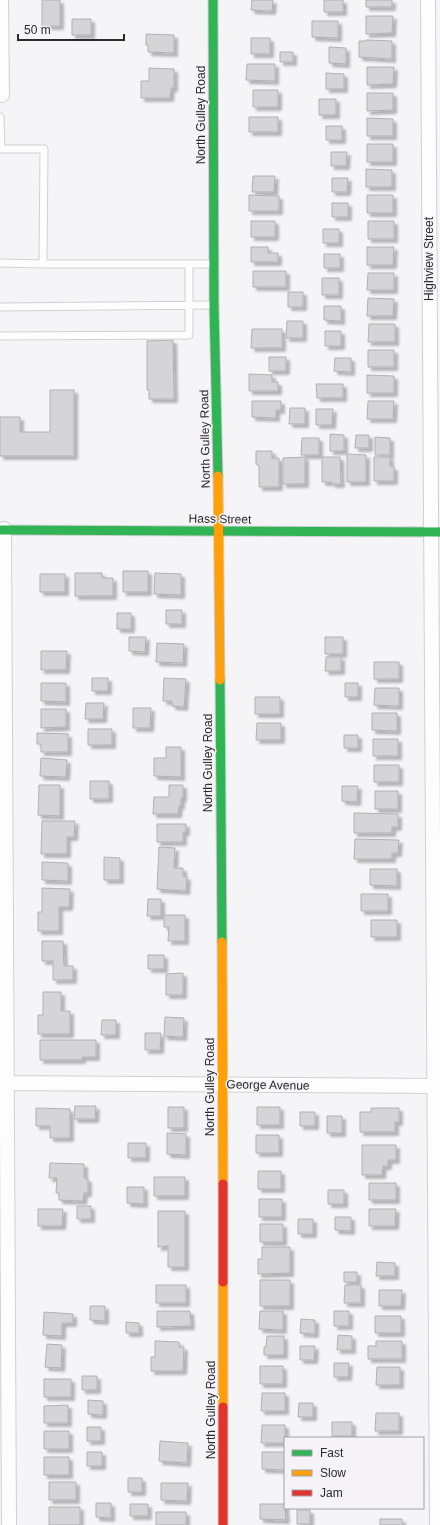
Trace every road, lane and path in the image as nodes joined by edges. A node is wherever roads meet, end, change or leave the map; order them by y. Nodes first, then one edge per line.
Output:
1 (1, 0) edge
2 (213, 0) edge
3 (428, 0) edge
4 (2, 96) dead end
5 (0, 116) edge
6 (1, 149) edge
7 (0, 264) edge
8 (43, 264) junction
9 (189, 264) junction
10 (214, 264) junction
11 (214, 305) junction
12 (189, 306) junction
13 (0, 307) edge
14 (0, 336) edge
15 (2, 530) edge
16 (218, 530) junction
17 (435, 532) edge
18 (4, 1083) edge
19 (223, 1084) junction
20 (437, 1086) edge
21 (9, 1525) edge
22 (223, 1525) edge
23 (437, 1525) edge

1 - 4 street
2 - 10 street, North Gulley Road
3 - 17 street, Highview Street
5 - 6 lane
6 - 8 lane
7 - 8 lane
8 - 9 lane
9 - 10 lane
9 - 12 lane
10 - 11 street, North Gulley Road
11 - 12 lane
11 - 16 street, North Gulley Road
12 - 13 lane
12 - 14 lane
15 - 16 street, Hass Street
15 - 18 street
16 - 17 street, Hass Street
16 - 19 street, North Gulley Road
17 - 20 street, Highview Street
18 - 19 street, George Avenue
18 - 21 street
19 - 20 street, George Avenue
19 - 22 street, North Gulley Road
20 - 23 street, Highview Street

